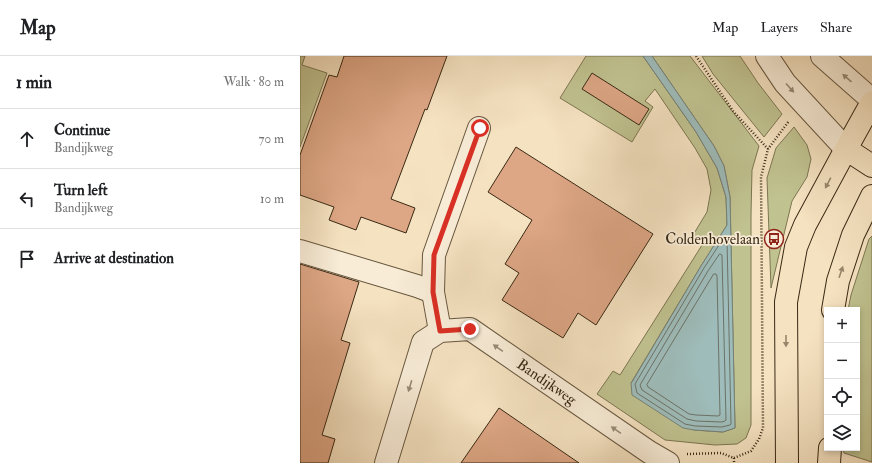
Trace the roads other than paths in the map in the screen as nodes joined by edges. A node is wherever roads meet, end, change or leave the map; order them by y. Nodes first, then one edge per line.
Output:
1 (767, 56) edge
2 (822, 56) edge
3 (872, 101) edge
4 (480, 128) dead end
5 (846, 149) junction
6 (872, 166) edge
7 (872, 196) edge
8 (300, 251) edge
9 (433, 292) junction
10 (834, 307) edge
11 (440, 331) junction
12 (830, 451) edge
13 (677, 458) edge
14 (386, 463) edge
15 (787, 463) edge
16 (830, 463) edge

1 -> 5 street
3 -> 2 street
3 - 5 main road
4 - 9 street
5 - 6 main road
5 -> 15 main road
10 -> 7 main road
8 - 9 street
9 - 11 street
13 -> 11 street, Bandijkweg
11 -> 14 street, Bandijkweg
12 - 16 main road

